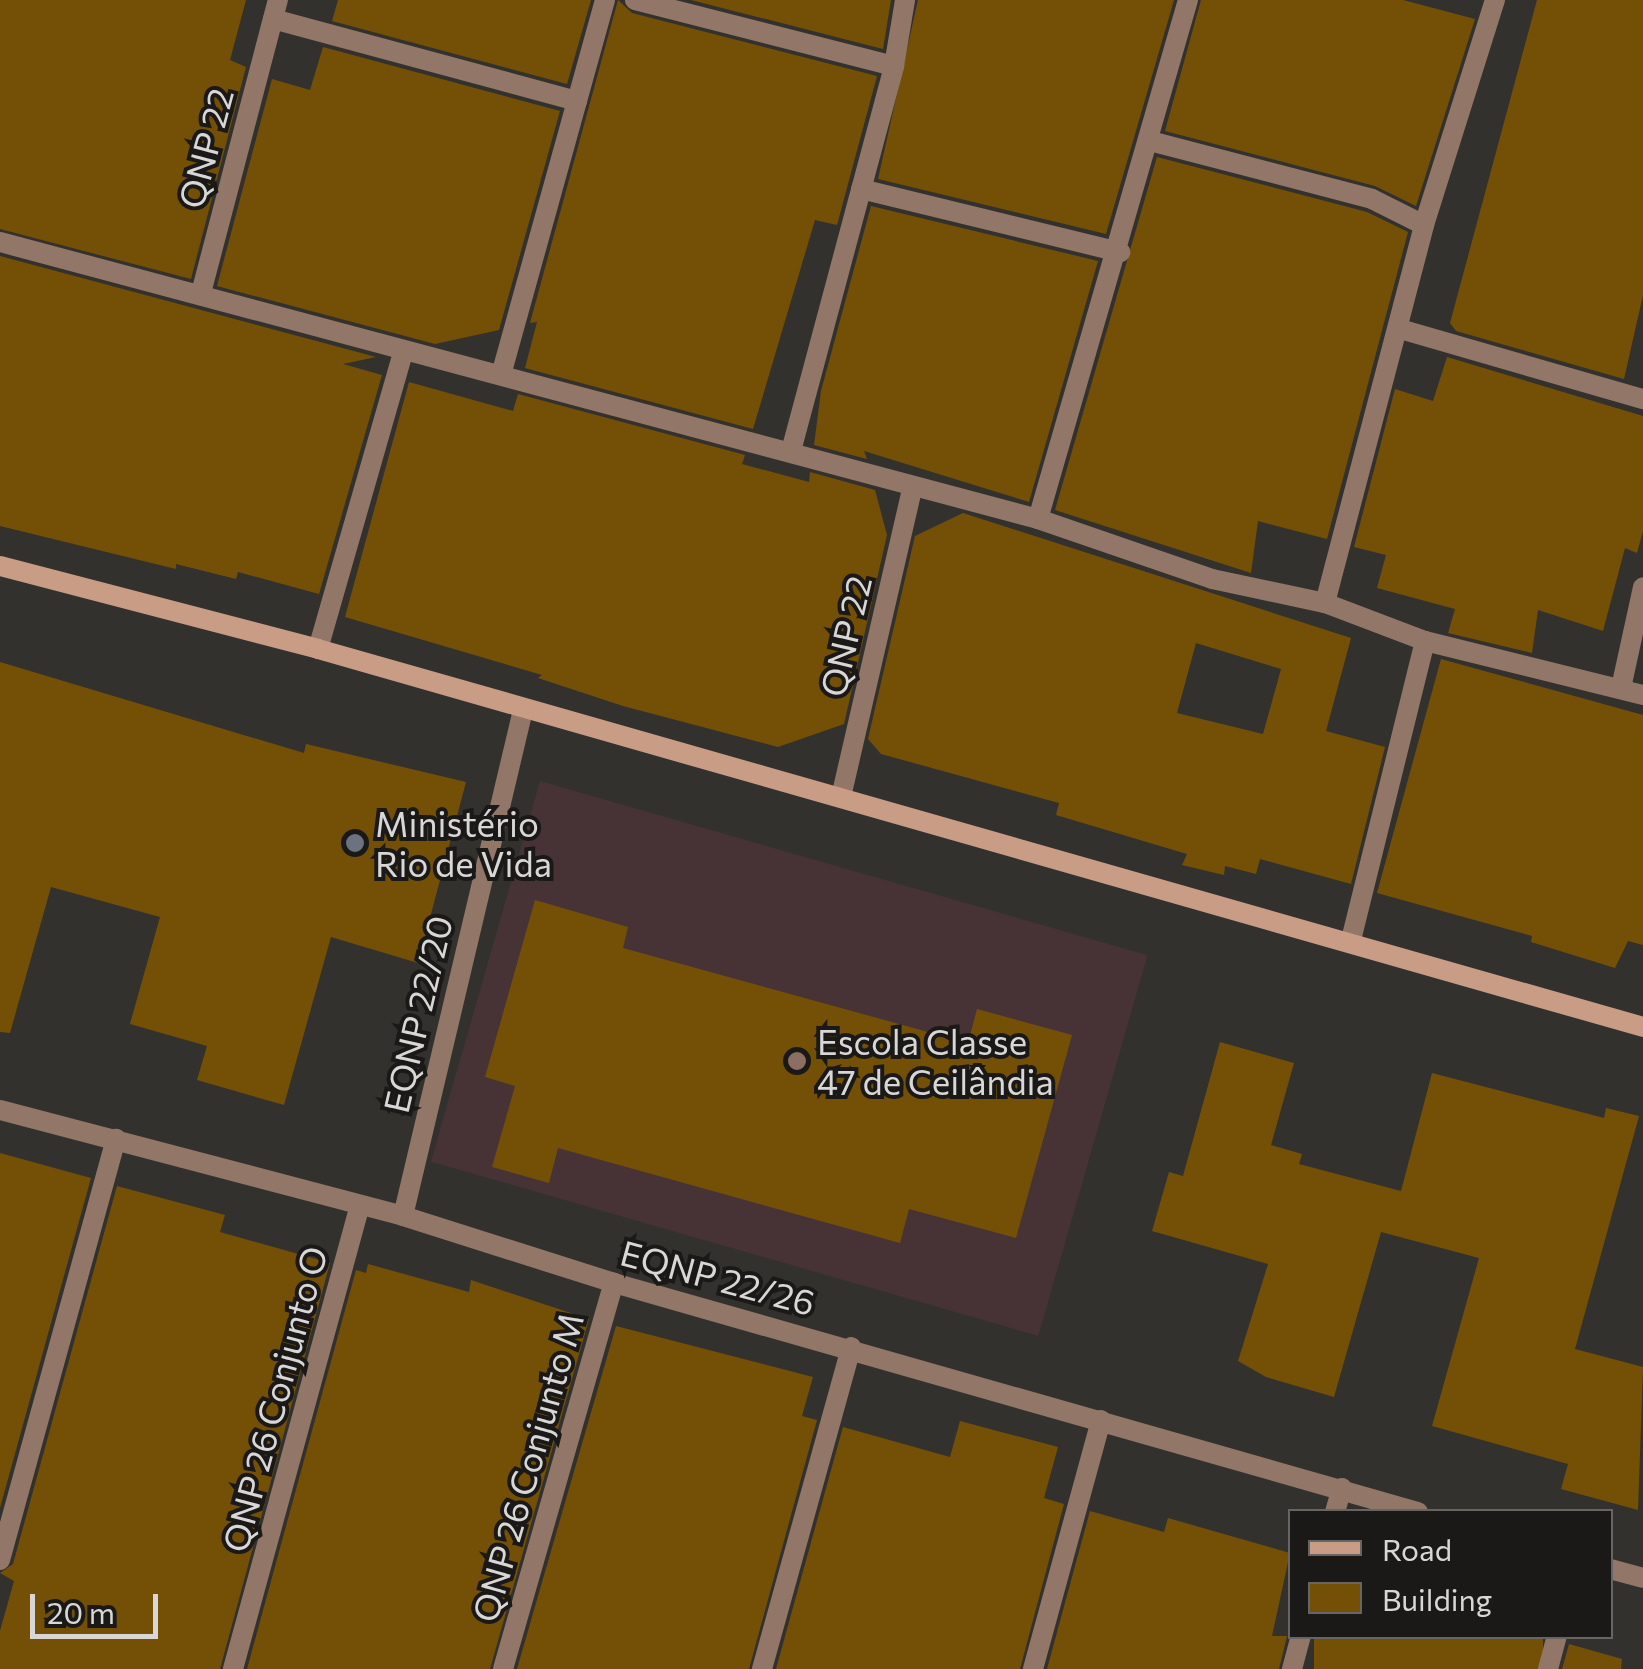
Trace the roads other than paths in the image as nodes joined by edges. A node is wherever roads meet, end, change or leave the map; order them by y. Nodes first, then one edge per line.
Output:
1 (605, 0) edge
2 (635, 0) edge
3 (905, 0) edge
4 (1188, 0) edge
5 (1495, 0) edge
6 (276, 10) edge
7 (894, 66) junction
8 (577, 101) junction
9 (1150, 141) junction
10 (861, 189) junction
11 (1424, 225) junction
12 (0, 242) edge
13 (1120, 252) junction
14 (201, 293) junction
15 (1400, 330) junction
16 (403, 352) junction
17 (501, 375) junction
18 (1643, 399) edge
19 (791, 452) junction
20 (912, 490) junction
21 (1038, 518) junction
22 (0, 566) edge
23 (1643, 586) edge
24 (1326, 603) junction
25 (1424, 640) junction
26 (318, 650) junction
27 (1621, 688) junction
28 (1643, 694) edge
29 (523, 710) junction
30 (842, 797) junction
31 (1351, 940) junction
32 (1643, 1027) edge
33 (0, 1110) edge
34 (116, 1139) junction
35 (360, 1205) junction
36 (403, 1216) junction
37 (614, 1283) junction
38 (851, 1346) junction
39 (1101, 1420) junction
40 (1342, 1488) junction
41 (1336, 1509) edge
42 (1408, 1509) edge
43 (0, 1560) edge
44 (1613, 1570) edge
45 (1643, 1578) edge
46 (1300, 1639) edge
47 (1556, 1639) edge
48 (233, 1669) edge
49 (504, 1669) edge
50 (762, 1669) edge
51 (1033, 1669) edge
52 (1292, 1669) edge
53 (1548, 1669) edge

1 - 8 street
2 - 7 street
3 - 7 street
4 - 9 street
5 - 11 street
6 - 8 street, QNP 22
6 - 14 street, QNP 22
7 - 10 street
8 - 17 street
9 - 11 street
9 - 13 street
10 - 13 street
10 - 19 street
11 - 15 street
12 - 14 street
13 - 21 street
14 - 16 street
15 - 18 street
15 - 24 street
16 - 17 street
16 - 26 street
17 - 19 street
19 - 20 street
20 - 21 street
20 - 30 street, QNP 22
21 - 24 street
22 - 26 street
23 - 27 street
24 - 25 street
25 - 27 street
25 - 31 street
26 - 29 street
27 - 28 street
29 - 30 street
29 - 36 street, EQNP 22/20
30 - 31 street
31 - 32 street
33 - 34 street, EQNP 22/26
34 - 35 street, EQNP 22/26
34 - 43 street
35 - 36 street, EQNP 22/26
35 - 48 street, QNP 26 Conjunto O
36 - 37 street, EQNP 22/26
37 - 38 street, EQNP 22/26
37 - 49 street, QNP 26 Conjunto M
38 - 39 street, EQNP 22/26
38 - 50 street
39 - 40 street, EQNP 22/26
39 - 51 street
40 - 41 street
40 - 42 street, EQNP 22/26
44 - 45 street
46 - 52 street
47 - 53 street

